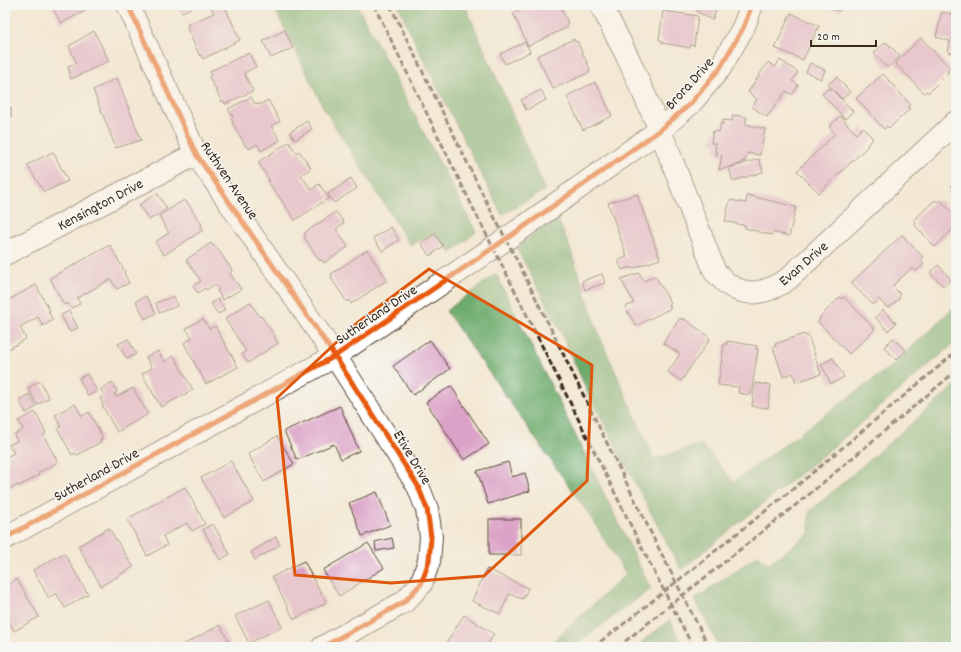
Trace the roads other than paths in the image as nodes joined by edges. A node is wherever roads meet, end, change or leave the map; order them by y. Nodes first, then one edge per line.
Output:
1 (128, 5) edge
2 (601, 5) edge
3 (752, 5) edge
4 (956, 122) edge
5 (660, 130) junction
6 (196, 154) junction
7 (5, 254) edge
8 (335, 356) junction
9 (5, 538) edge
10 (323, 647) edge

1 - 6 street, Ruthven Avenue
2 - 5 street, Evan Drive
3 - 5 street, Brora Drive
4 - 5 street, Evan Drive
5 - 8 street, Sutherland Drive
6 - 7 street, Kensington Drive
6 - 8 street, Ruthven Avenue
8 - 9 street, Sutherland Drive
8 - 10 street, Etive Drive

